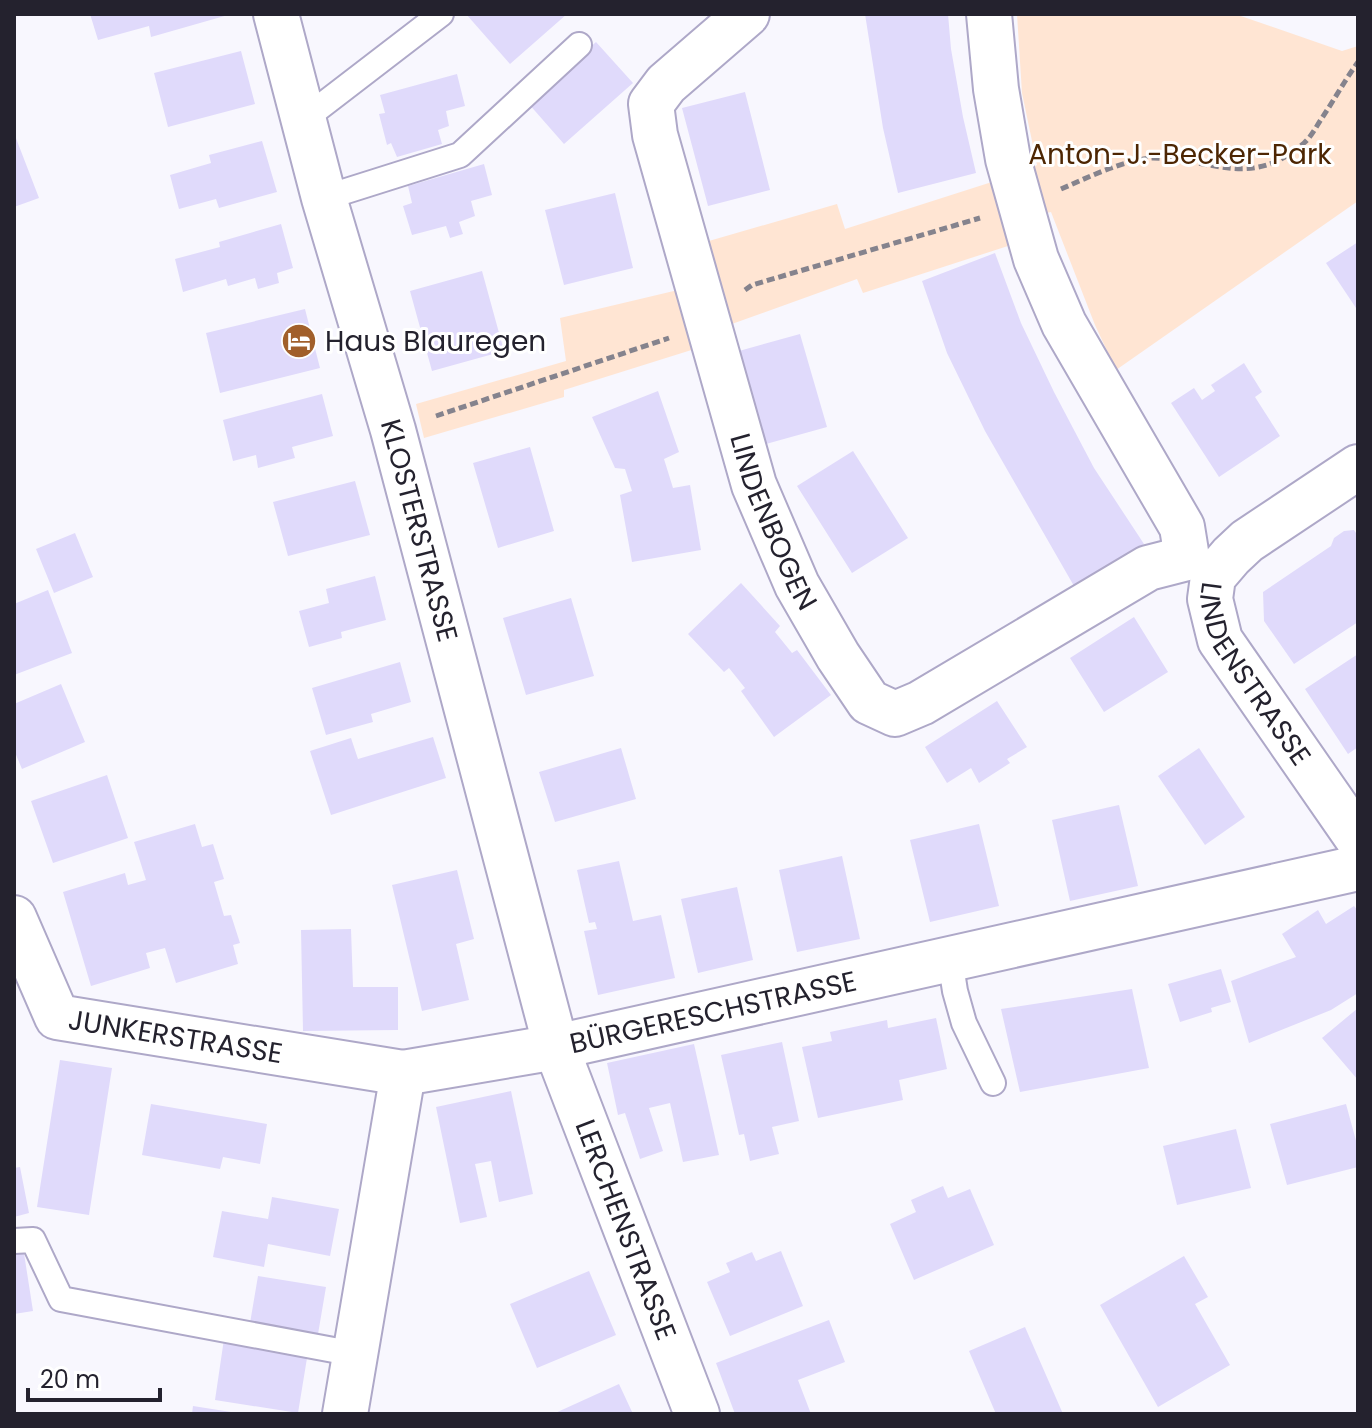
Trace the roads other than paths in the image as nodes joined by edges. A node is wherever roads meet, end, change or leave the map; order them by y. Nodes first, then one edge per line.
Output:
1 (276, 14) edge
2 (441, 14) edge
3 (747, 14) edge
4 (989, 14) edge
5 (579, 45) dead end
6 (303, 120) junction
7 (324, 198) junction
8 (1358, 467) edge
9 (1200, 568) junction
10 (1358, 839) edge
11 (1358, 868) edge
12 (14, 918) edge
13 (950, 959) junction
14 (556, 1047) junction
15 (403, 1073) junction
16 (993, 1083) dead end
17 (14, 1241) edge
18 (355, 1354) junction
19 (345, 1414) edge
20 (697, 1414) edge

1 - 6 street, KLOSTERSTRASSE
2 - 6 lane
3 - 9 street, LINDENBOGEN
4 - 9 street
5 - 7 lane
6 - 7 street, KLOSTERSTRASSE
7 - 14 street, KLOSTERSTRASSE
8 - 9 street, LINDENSTRASSE
9 - 10 street, LINDENSTRASSE
11 - 13 street, BÜRGERESCHSTRASSE
12 - 15 street, JUNKERSTRASSE
13 - 14 street, BÜRGERESCHSTRASSE
13 - 16 lane
14 - 15 street, BÜRGERESCHSTRASSE
14 - 20 street, LERCHENSTRASSE
15 - 18 street
17 - 18 lane
18 - 19 street

